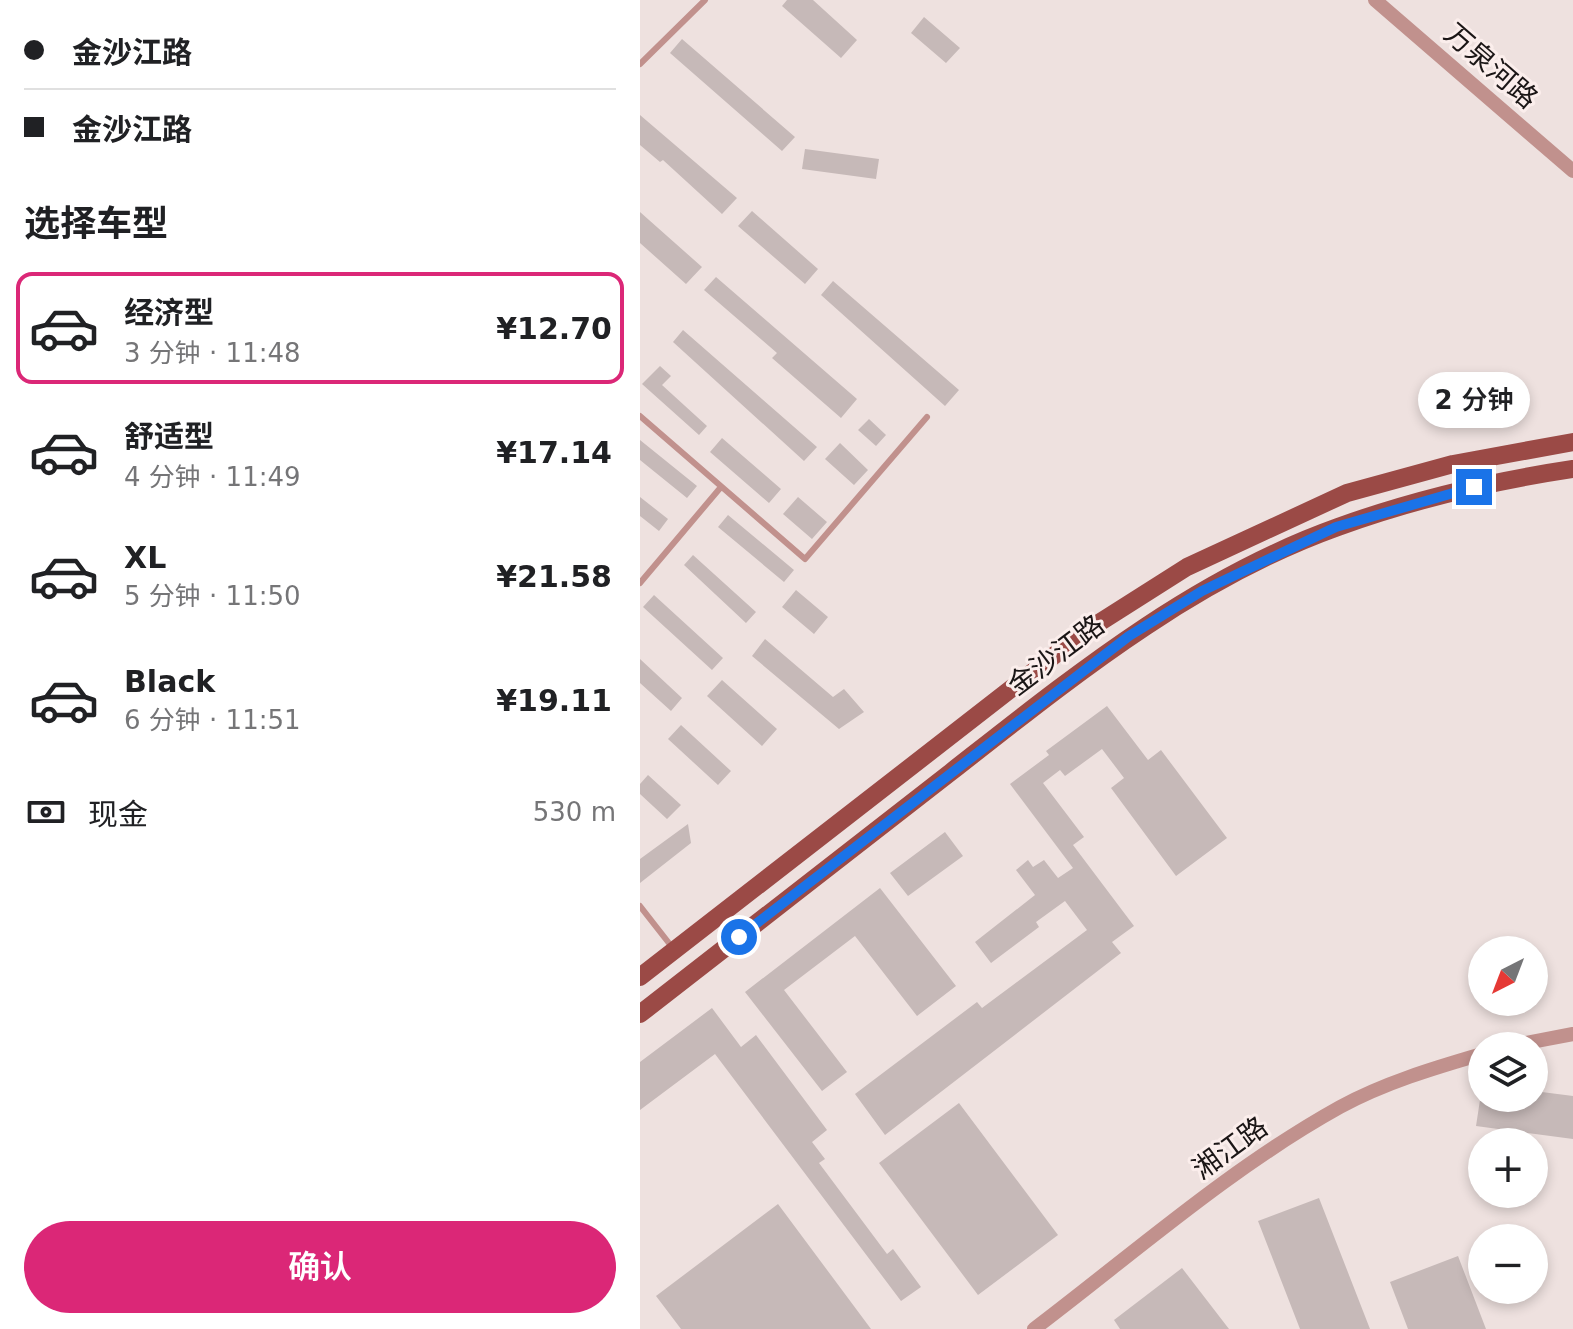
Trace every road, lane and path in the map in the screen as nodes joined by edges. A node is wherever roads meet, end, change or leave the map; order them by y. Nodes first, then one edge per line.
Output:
1 (705, 0) edge
2 (1375, 0) edge
3 (640, 64) edge
4 (1573, 171) edge
5 (640, 416) edge
6 (927, 417) dead end
7 (1573, 442) edge
8 (1573, 469) edge
9 (721, 487) junction
10 (640, 583) edge
11 (640, 906) edge
12 (674, 950) junction
13 (640, 977) edge
14 (640, 1014) edge
15 (1573, 1034) edge
16 (1548, 1039) edge
17 (1468, 1058) edge
18 (1034, 1329) edge

1 - 3 lane
2 - 4 street, 万泉河路
5 - 9 lane
6 - 9 lane
7 - 12 main road, 金沙江路
8 - 14 main road, 金沙江路
9 - 10 lane
11 - 12 lane
12 - 13 main road, 金沙江路
15 - 16 street
17 - 18 street, 湘江路

